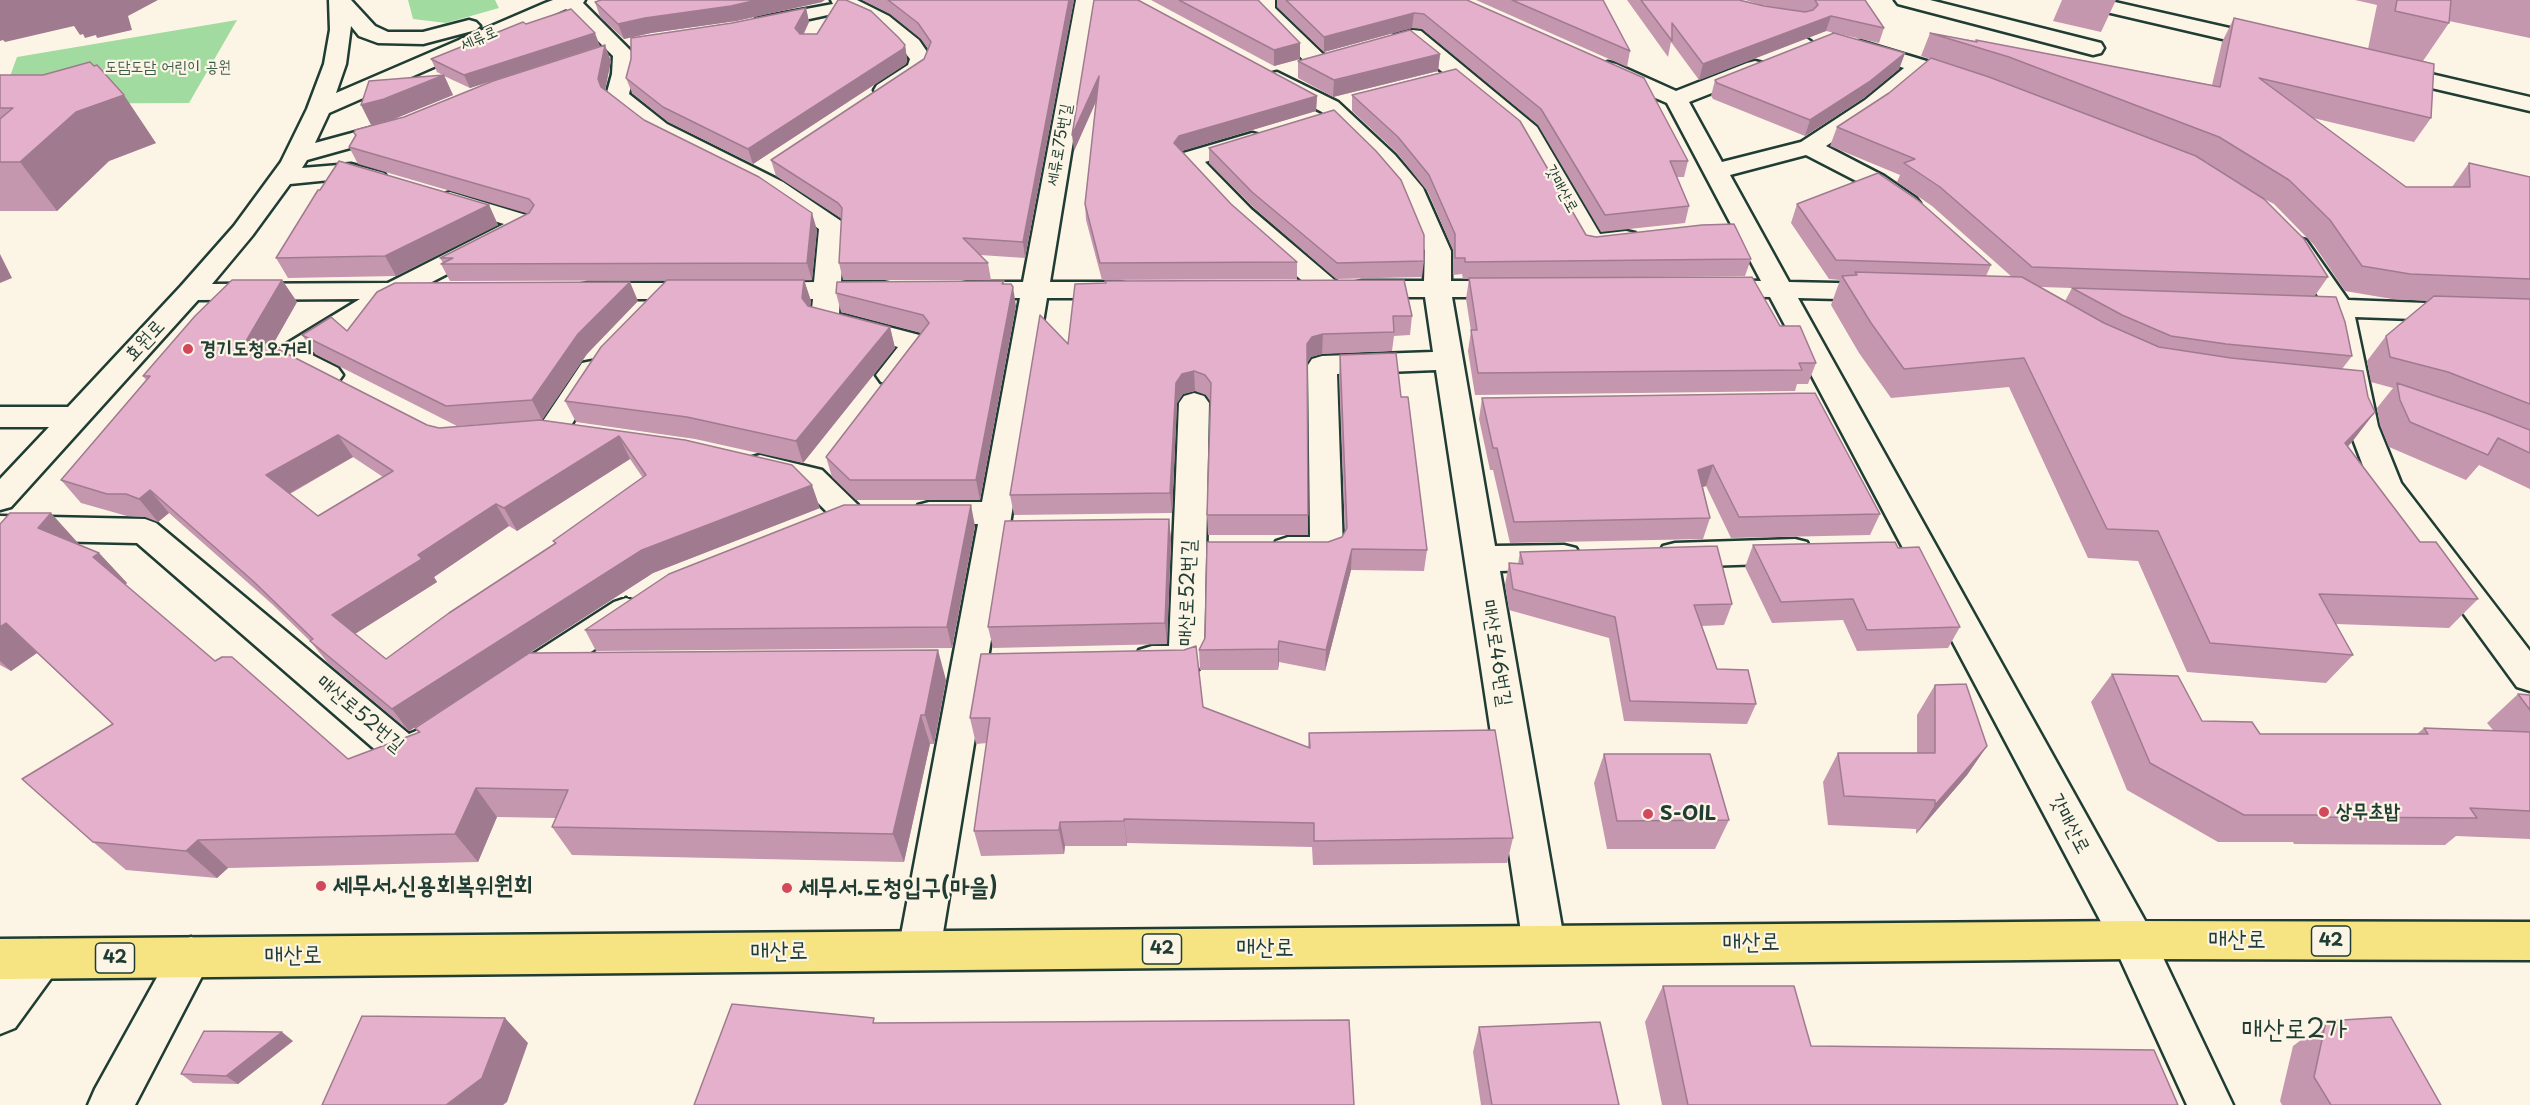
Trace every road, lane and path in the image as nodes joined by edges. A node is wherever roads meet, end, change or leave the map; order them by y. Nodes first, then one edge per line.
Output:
1 (340, 0) edge
2 (1086, 0) edge
3 (1265, 0) edge
4 (1786, 0) edge
5 (1905, 0) edge
6 (2079, 0) edge
7 (566, 3) edge
8 (837, 3) edge
9 (1770, 14) edge
10 (1801, 19) junction
11 (747, 26) edge
12 (817, 33) edge
13 (1381, 45) edge
14 (2093, 48) dead end
15 (2287, 48) edge
16 (1773, 60) edge
17 (1591, 61) edge
18 (1920, 66) junction
19 (2368, 66) edge
20 (1990, 88) edge
21 (1676, 99) junction
22 (866, 102) edge
23 (2530, 104) edge
24 (1340, 108) junction
25 (319, 110) junction
26 (414, 121) edge
27 (1307, 124) edge
28 (1275, 134) edge
29 (1809, 147) junction
30 (290, 166) junction
31 (1714, 171) junction
32 (395, 184) edge
33 (428, 194) edge
34 (1930, 221) edge
35 (2279, 227) edge
36 (1650, 237) edge
37 (1684, 288) edge
38 (1778, 288) junction
39 (1292, 289) edge
40 (1328, 289) junction
41 (1437, 289) junction
42 (1531, 289) edge
43 (825, 290) junction
44 (907, 290) edge
45 (942, 290) edge
46 (1035, 290) junction
47 (1140, 290) edge
48 (393, 291) junction
49 (453, 291) edge
50 (560, 291) edge
51 (666, 291) junction
52 (191, 292) junction
53 (1908, 293) edge
54 (2270, 306) edge
55 (2340, 308) junction
56 (644, 314) edge
57 (2530, 315) edge
58 (606, 353) edge
59 (1449, 360) junction
60 (350, 387) edge
61 (874, 397) edge
62 (1194, 403) dead end
63 (0, 417) edge
64 (75, 417) junction
65 (585, 436) edge
66 (730, 459) edge
67 (0, 499) edge
68 (847, 513) junction
69 (994, 521) junction
70 (815, 526) edge
71 (1155, 526) edge
72 (0, 528) edge
73 (1028, 529) edge
74 (1198, 541) junction
75 (1919, 548) junction
76 (1258, 549) edge
77 (1884, 549) edge
78 (1825, 551) edge
79 (1647, 555) edge
80 (1599, 556) edge
81 (1481, 560) junction
82 (647, 597) edge
83 (1118, 660) edge
84 (1004, 663) edge
85 (934, 664) edge
86 (969, 664) junction
87 (541, 667) junction
88 (600, 667) edge
89 (2530, 677) edge
90 (503, 692) edge
91 (455, 723) edge
92 (2133, 940) junction
93 (2530, 941) edge
94 (1544, 945) junction
95 (919, 951) junction
96 (191, 957) junction
97 (20, 959) edge
98 (0, 1013) edge
99 (111, 1105) edge
100 (2210, 1105) edge

1 - 7 street
1 - 25 street, 효원로
2 - 46 street, 세류로75번길
3 - 24 street, 매산로46번길
4 - 10 street
5 - 14 street
6 - 15 street
7 - 25 street, 세류로
7 - 43 street
8 - 11 street
8 - 12 street
8 - 22 street
9 - 10 street
10 - 18 street
13 - 36 street, 갓매산로
16 - 21 street
17 - 21 street
18 - 20 street
18 - 29 street
19 - 23 street
21 - 31 street, 갓매산로
24 - 27 street
24 - 41 street, 매산로46번길
25 - 30 street, 효원로
26 - 30 street
28 - 40 street
29 - 31 street
29 - 34 street
30 - 32 street
30 - 52 street, 효원로
31 - 38 street, 갓매산로
33 - 48 street
35 - 55 street
37 - 38 street
38 - 53 street
38 - 75 street, 갓매산로
39 - 40 street
40 - 41 street
41 - 42 street
41 - 59 street, 매산로46번길
43 - 44 street
43 - 51 street
43 - 61 street
45 - 46 street
46 - 47 street
46 - 69 street
48 - 49 street
48 - 52 street
48 - 60 street
50 - 51 street
51 - 56 street
52 - 64 street, 효원로
54 - 55 street
55 - 57 street
55 - 89 street
58 - 65 street
59 - 76 street
59 - 81 street, 매산로46번길
62 - 74 street, 매산로52번길
63 - 64 street
64 - 67 street, 효원로
66 - 68 street
68 - 69 street
68 - 70 street
69 - 73 street
69 - 86 street
71 - 74 street, 매산로52번길
72 - 91 street, 매산로52번길
74 - 83 street, 매산로52번길
75 - 77 street
75 - 92 street, 갓매산로
78 - 79 street
80 - 81 street
81 - 94 street, 매산로46번길
82 - 87 street
84 - 86 street
85 - 86 street
86 - 95 street
87 - 88 street
87 - 90 street
92 - 93 main road, 매산로 / 42
92 - 94 main road, 매산로 / 42
92 - 100 street, 갓매산로
94 - 95 main road, 매산로 / 42
95 - 96 main road, 매산로 / 42
96 - 97 main road, 매산로 / 42
96 - 99 street
97 - 98 street

